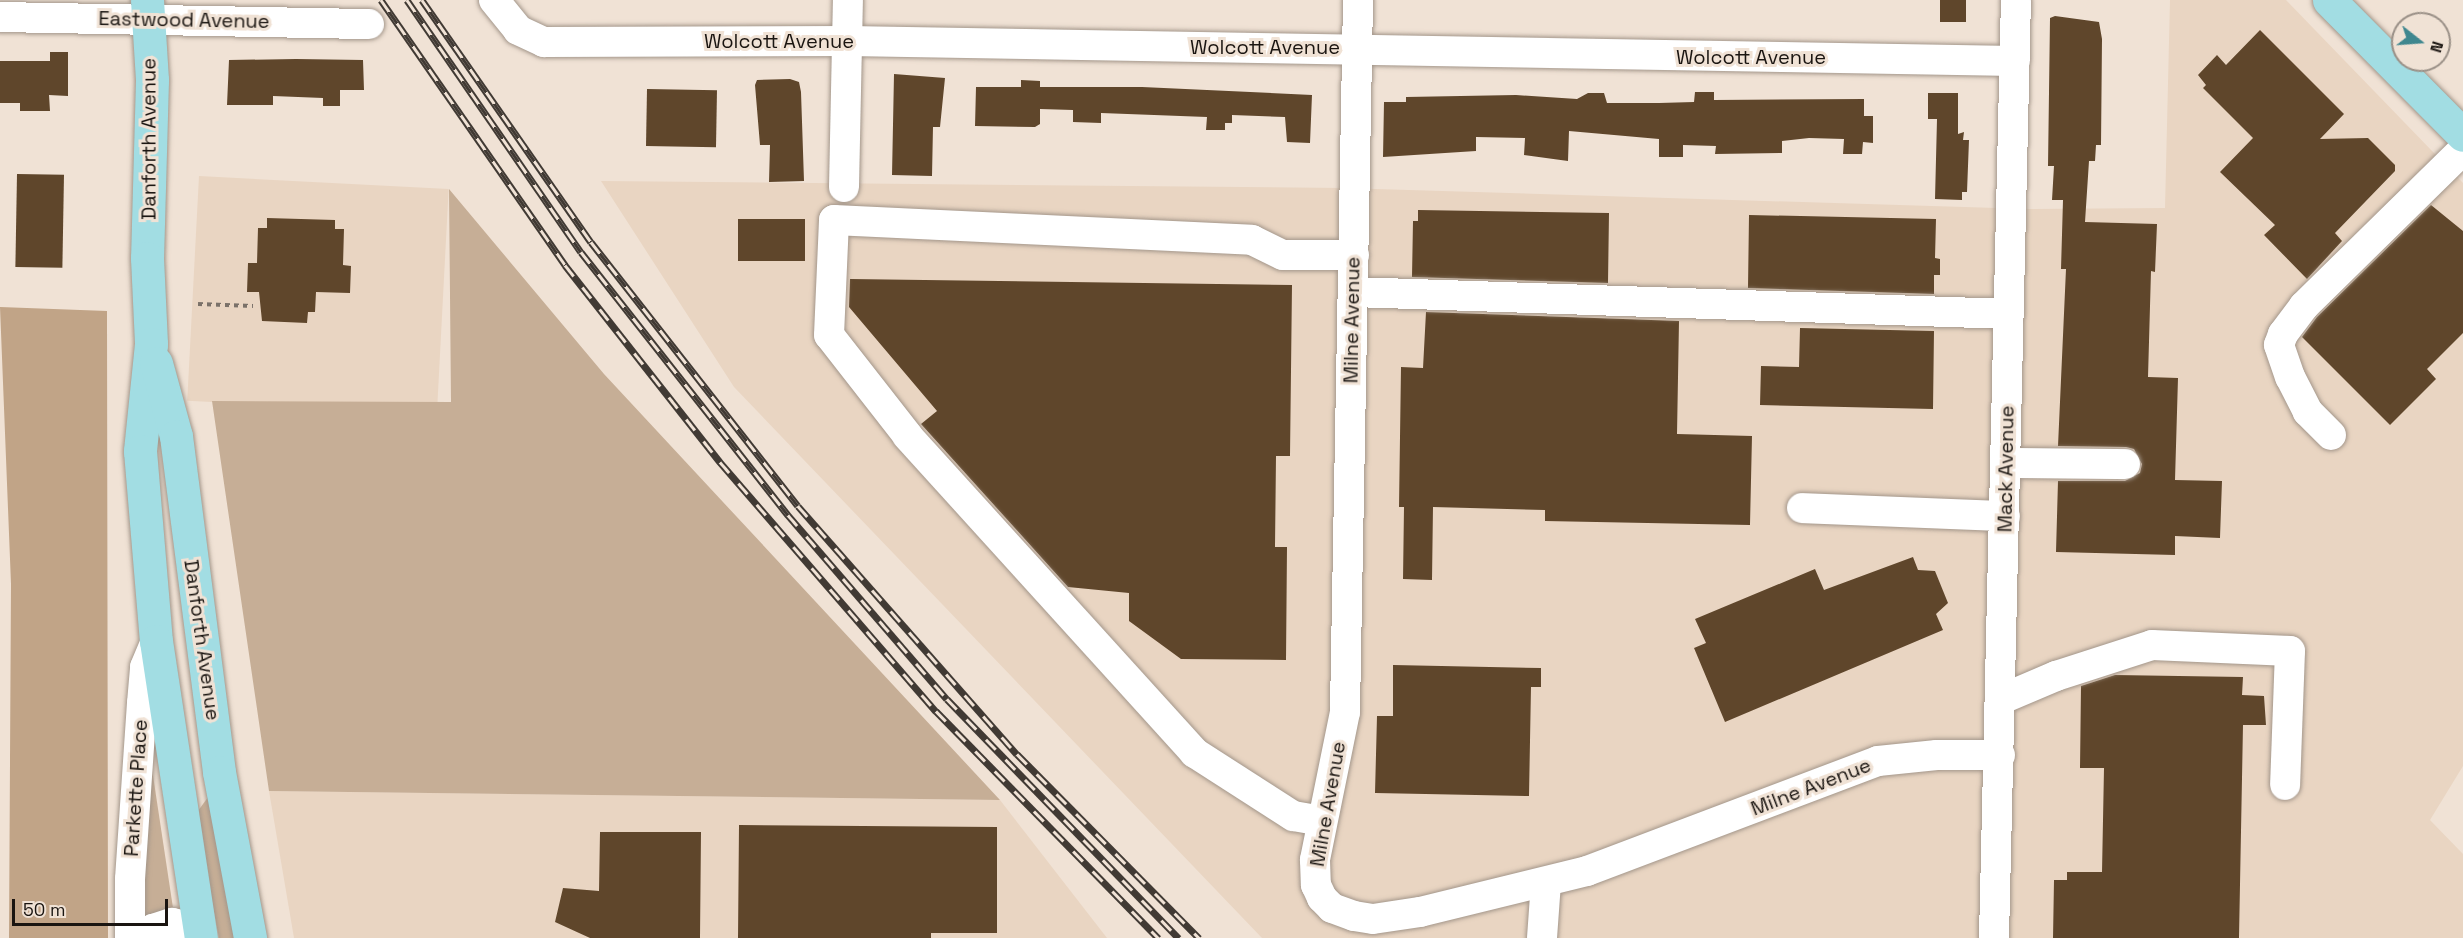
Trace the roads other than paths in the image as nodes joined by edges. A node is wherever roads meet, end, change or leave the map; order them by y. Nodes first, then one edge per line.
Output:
1 (494, 0) edge
2 (848, 0) edge
3 (1358, 0) edge
4 (2016, 0) edge
5 (2329, 0) edge
6 (147, 10) edge
7 (0, 17) edge
8 (369, 24) dead end
9 (848, 41) junction
10 (1357, 48) junction
11 (2015, 61) junction
12 (2463, 135) edge
13 (2463, 150) edge
14 (844, 187) dead end
15 (1354, 255) junction
16 (1353, 292) junction
17 (2009, 314) junction
18 (152, 344) junction
19 (2331, 435) dead end
20 (2006, 463) junction
21 (2125, 464) dead end
22 (1802, 508) dead end
23 (2005, 516) junction
24 (156, 640) junction
25 (163, 693) junction
26 (2002, 699) junction
27 (2000, 755) junction
28 (219, 772) junction
29 (2286, 785) dead end
30 (183, 815) junction
31 (1322, 821) junction
32 (1546, 882) junction
33 (201, 933) edge
34 (130, 938) edge
35 (144, 938) edge
36 (250, 938) edge
37 (1542, 938) edge
38 (1994, 938) edge

1 - 9 street, Wolcott Avenue
2 - 9 street
3 - 10 street, Milne Avenue
4 - 11 street, Mack Avenue
5 - 12 main road
6 - 7 street, Eastwood Avenue
6 - 8 street, Eastwood Avenue
6 - 18 main road, Danforth Avenue
9 - 10 street, Wolcott Avenue
9 - 14 street
10 - 11 street, Wolcott Avenue
10 - 15 street, Milne Avenue
11 - 17 street, Mack Avenue
13 - 19 street
15 - 16 street, Milne Avenue
15 - 31 street
16 - 17 street
16 - 31 street, Milne Avenue
17 - 20 street, Mack Avenue
18 - 24 main road, Danforth Avenue
18 - 28 main road, Danforth Avenue
20 - 21 street
20 - 23 street, Mack Avenue
22 - 23 street
23 - 26 street, Mack Avenue
24 - 25 main road, Danforth Avenue
24 - 34 street, Parkette Place
25 - 28 main road
25 - 30 main road, Danforth Avenue
26 - 27 street, Mack Avenue
26 - 29 street
27 - 32 street, Milne Avenue
27 - 38 street, Mack Avenue
28 - 30 main road
28 - 36 main road, Danforth Avenue
30 - 33 main road, Danforth Avenue
31 - 32 street, Milne Avenue
32 - 37 street
33 - 35 street

